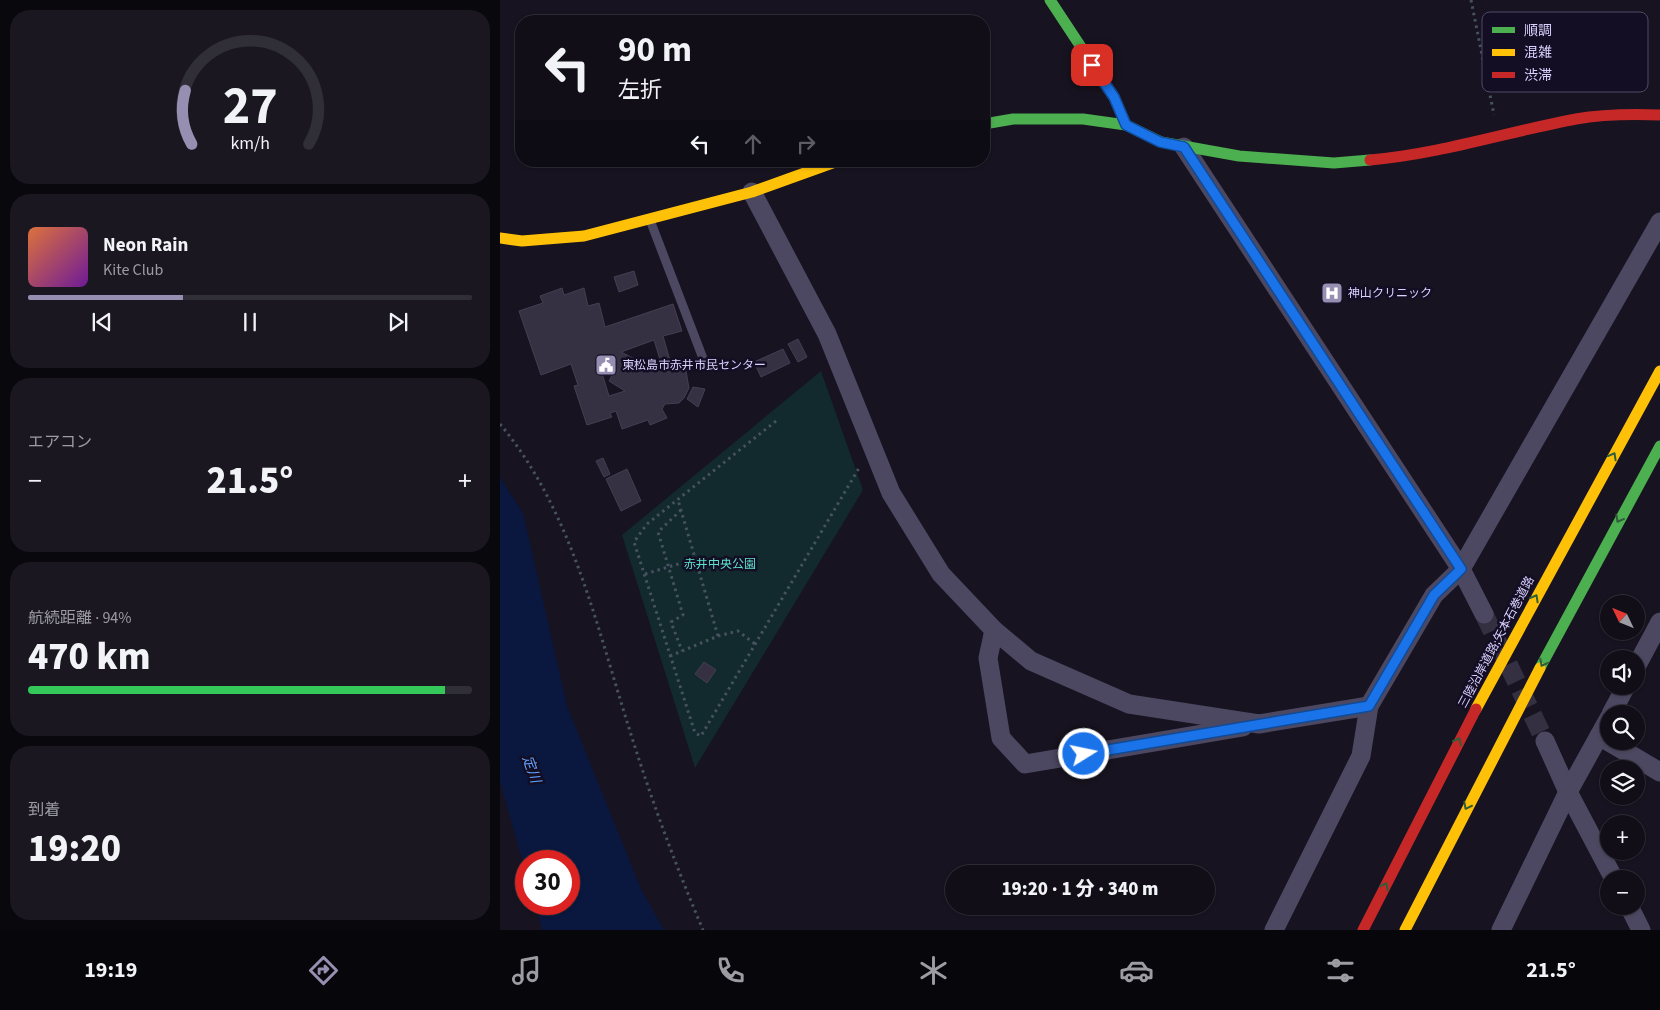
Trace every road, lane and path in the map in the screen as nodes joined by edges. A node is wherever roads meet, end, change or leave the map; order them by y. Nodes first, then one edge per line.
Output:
1 (1050, 0) edge
2 (1471, 0) edge
3 (1482, 54) edge
4 (1490, 92) edge
5 (1660, 114) edge
6 (990, 123) edge
7 (1126, 125) junction
8 (1499, 138) junction
9 (1184, 147) junction
10 (821, 167) edge
11 (752, 192) junction
12 (650, 220) junction
13 (1660, 222) edge
14 (500, 238) edge
15 (704, 361) dead end
16 (1660, 372) edge
17 (776, 421) dead end
18 (500, 424) edge
19 (872, 446) junction
20 (1660, 446) edge
21 (678, 500) junction
22 (681, 510) junction
23 (696, 559) junction
24 (668, 566) junction
25 (1461, 569) junction
26 (644, 574) junction
27 (1484, 614) tunnel mouth
28 (1660, 622) edge
29 (994, 630) junction
30 (715, 637) junction
31 (755, 644) junction
32 (1645, 650) edge
33 (682, 651) junction
34 (670, 656) junction
35 (1369, 706) junction
36 (1259, 724) junction
37 (1599, 736) joint
38 (1544, 741) tunnel mouth
39 (1660, 772) edge
40 (1568, 792) junction
41 (1609, 870) edge
42 (1634, 915) edge
43 (703, 930) edge
44 (1274, 930) edge
45 (1363, 930) edge
46 (1405, 930) edge
47 (1501, 930) edge
48 (1641, 930) edge

1 - 7 main road
2 - 3 path
4 - 8 path
5 - 8 main road
6 - 7 main road
7 - 9 main road
8 - 9 main road
9 - 25 street
10 - 11 main road
11 - 12 main road
11 - 19 street
12 - 14 main road
12 - 15 lane
13 - 25 street
45 -> 16 main road, 三陸沿岸道路;矢本石巻道路
17 - 21 path
18 - 43 path
19 - 29 street
19 - 31 path
20 -> 46 main road
21 - 22 path
21 - 26 path
22 - 23 path
22 - 24 path
23 - 24 path
23 - 30 path
24 - 26 path
24 - 33 path
25 - 27 street
25 - 35 street
26 - 34 path
28 - 32 street
29 - 36 street
29 - 36 street
30 - 31 path
30 - 33 path
31 - 34 path
33 - 34 path
35 - 36 street
35 - 44 street
37 - 39 street
37 - 40 street
38 - 40 street
40 - 41 street
40 - 47 street
42 - 48 street

